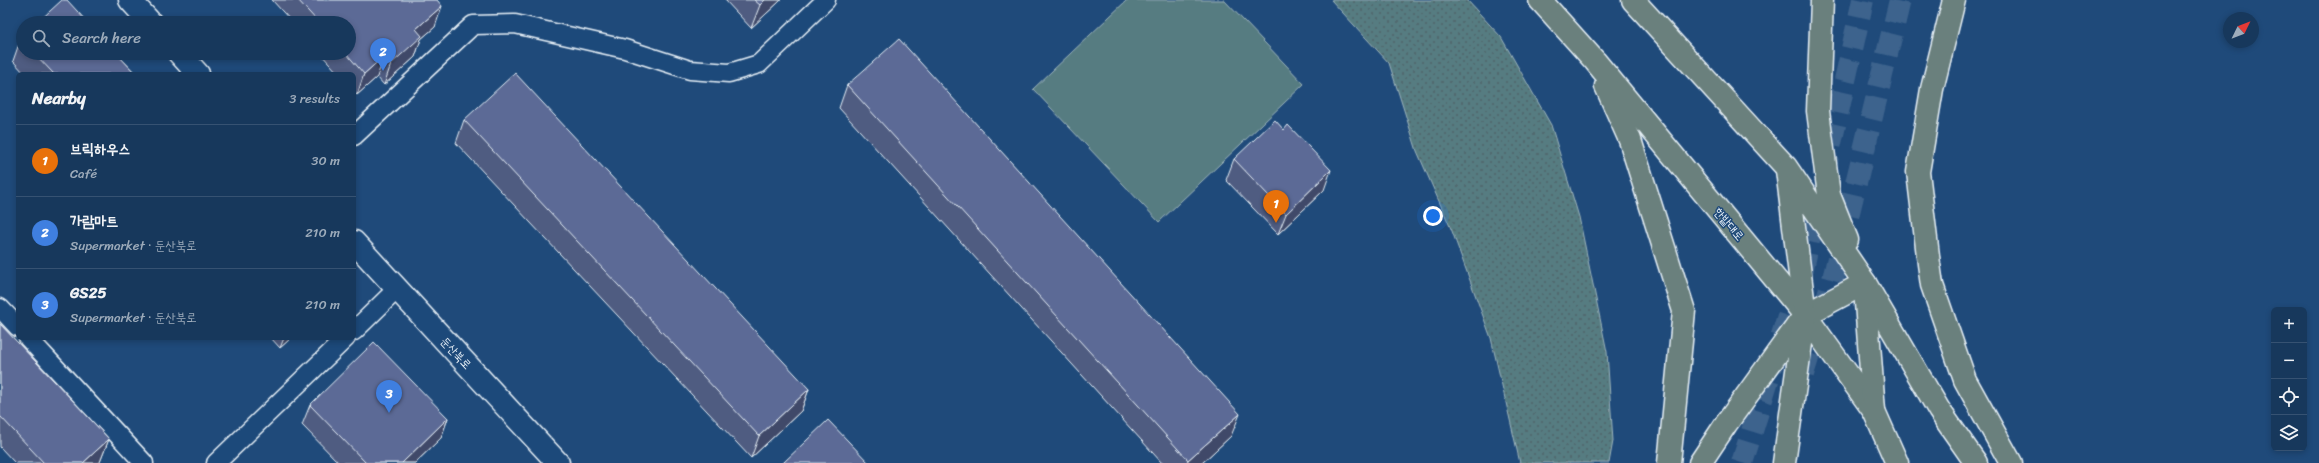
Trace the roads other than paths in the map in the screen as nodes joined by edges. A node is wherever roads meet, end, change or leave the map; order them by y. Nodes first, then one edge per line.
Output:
1 (130, 0) edge
2 (826, 0) edge
3 (1540, 0) edge
4 (1633, 0) edge
5 (1822, 0) edge
6 (1954, 0) edge
7 (145, 16) edge
8 (185, 60) edge
9 (1595, 61) junction
10 (196, 72) edge
11 (356, 134) edge
12 (1786, 167) junction
13 (356, 244) edge
14 (1865, 283) junction
15 (397, 289) junction
16 (0, 308) edge
17 (1805, 315) junction
18 (16, 325) edge
19 (356, 329) edge
20 (30, 340) edge
21 (344, 340) edge
22 (1874, 411) junction
23 (144, 463) edge
24 (216, 463) edge
25 (558, 463) edge
26 (1670, 463) edge
27 (1700, 463) edge
28 (1784, 463) edge
29 (1897, 463) edge
30 (1976, 463) edge
31 (2011, 463) edge

1 - 7 main road
2 - 11 lane
3 - 9 main road, 한밭대로
4 - 12 main road
5 - 14 main road
6 - 31 main road
8 - 10 main road
9 - 17 main road, 한밭대로
9 - 26 main road
12 - 14 main road
12 - 17 main road
13 - 15 main road, 둔산북로
14 - 17 main road
14 - 22 main road
14 - 30 main road
15 - 19 lane
15 - 25 main road, 둔산북로
16 - 18 lane
17 - 22 main road, 한밭대로
17 - 27 main road
17 - 28 main road
20 - 23 lane
21 - 24 lane
22 - 29 main road, 한밭대로

